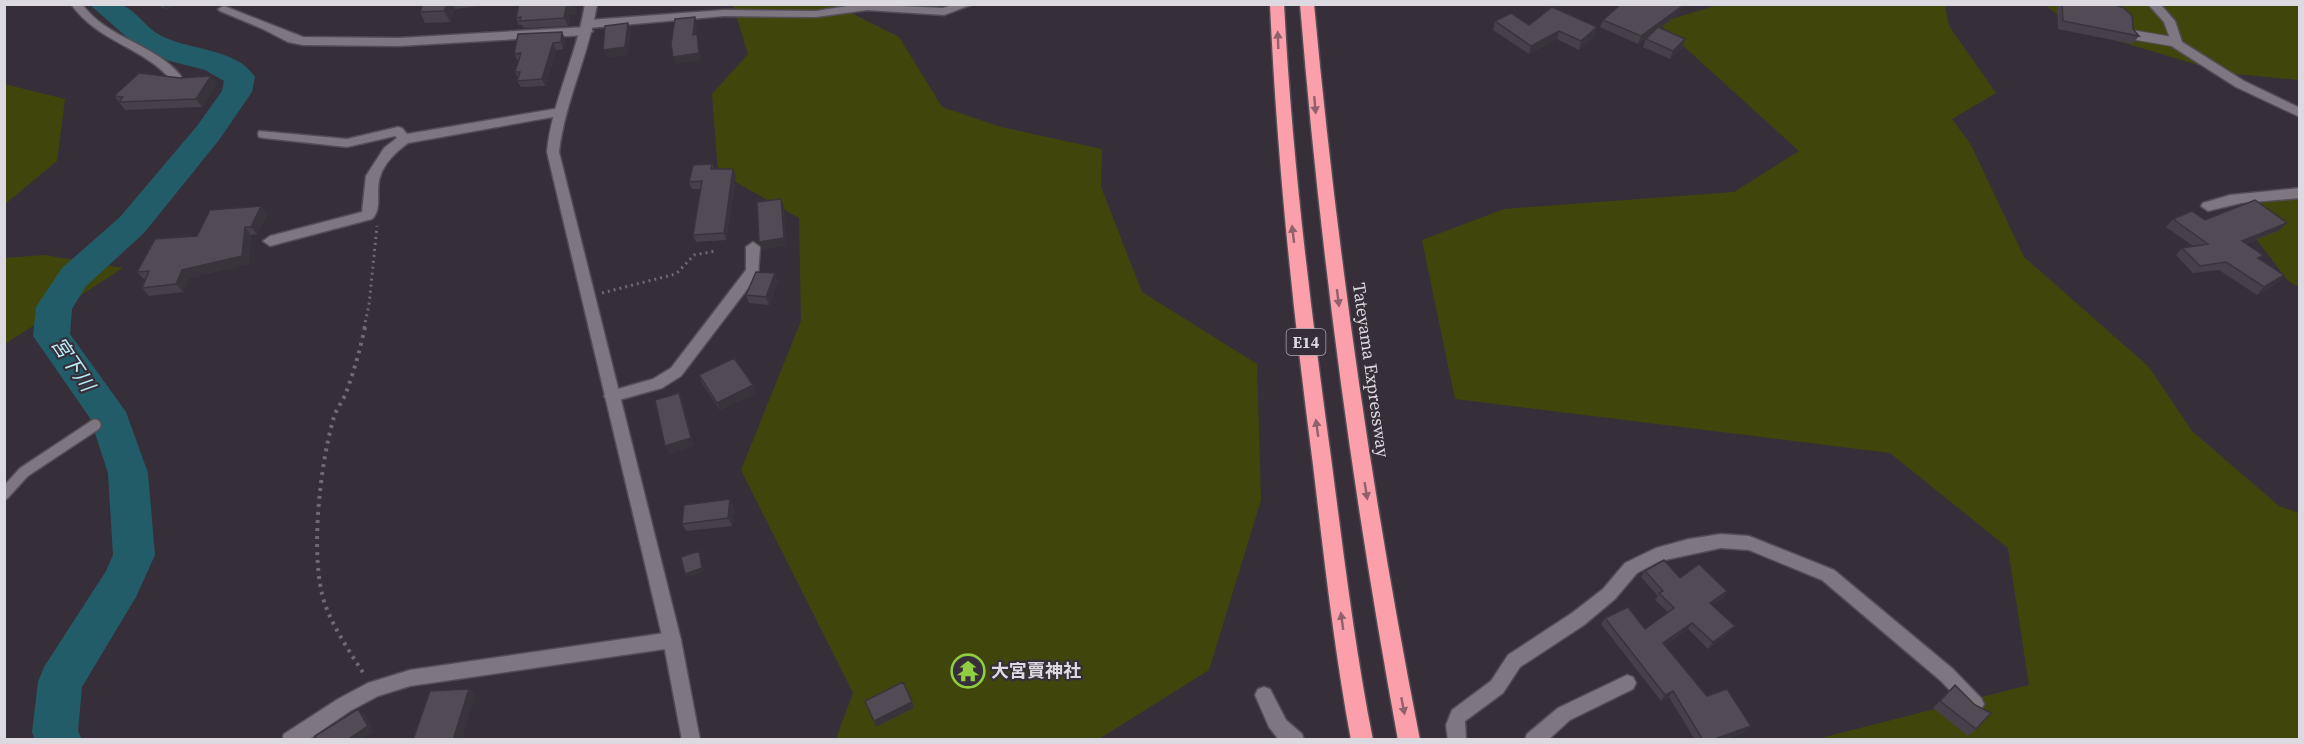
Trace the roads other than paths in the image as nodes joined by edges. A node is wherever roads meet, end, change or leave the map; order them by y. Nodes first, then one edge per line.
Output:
1 (76, 4) edge
2 (591, 4) edge
3 (968, 4) edge
4 (1277, 4) edge
5 (1307, 4) edge
6 (2153, 4) edge
7 (224, 9) dead end
8 (588, 27) junction
9 (2134, 35) edge
10 (2175, 42) junction
11 (177, 79) edge
12 (560, 112) junction
13 (2300, 113) edge
14 (264, 134) dead end
15 (404, 139) junction
16 (2300, 193) edge
17 (2208, 206) dead end
18 (270, 241) dead end
19 (753, 247) dead end
20 (612, 396) junction
21 (95, 425) dead end
22 (4, 494) edge
23 (672, 640) junction
24 (1627, 683) dead end
25 (1264, 695) dead end
26 (1975, 704) edge
27 (291, 740) edge
28 (691, 740) edge
29 (1295, 740) edge
30 (1362, 740) edge
31 (1409, 740) edge
32 (1457, 740) edge
33 (1534, 740) edge

1 - 11 street
2 - 8 street
3 - 8 street
30 -> 4 highway, E14
5 -> 31 highway, Tateyama Expressway / E14
6 - 10 street
7 - 8 street
8 - 12 street
9 - 10 lane
10 - 13 street
12 - 15 street
12 - 20 street
14 - 15 street
15 - 18 street
16 - 17 street
19 - 20 street
20 - 23 street
21 - 22 lane
23 - 27 street
23 - 28 street
24 - 33 street
25 - 29 street
26 - 32 street

